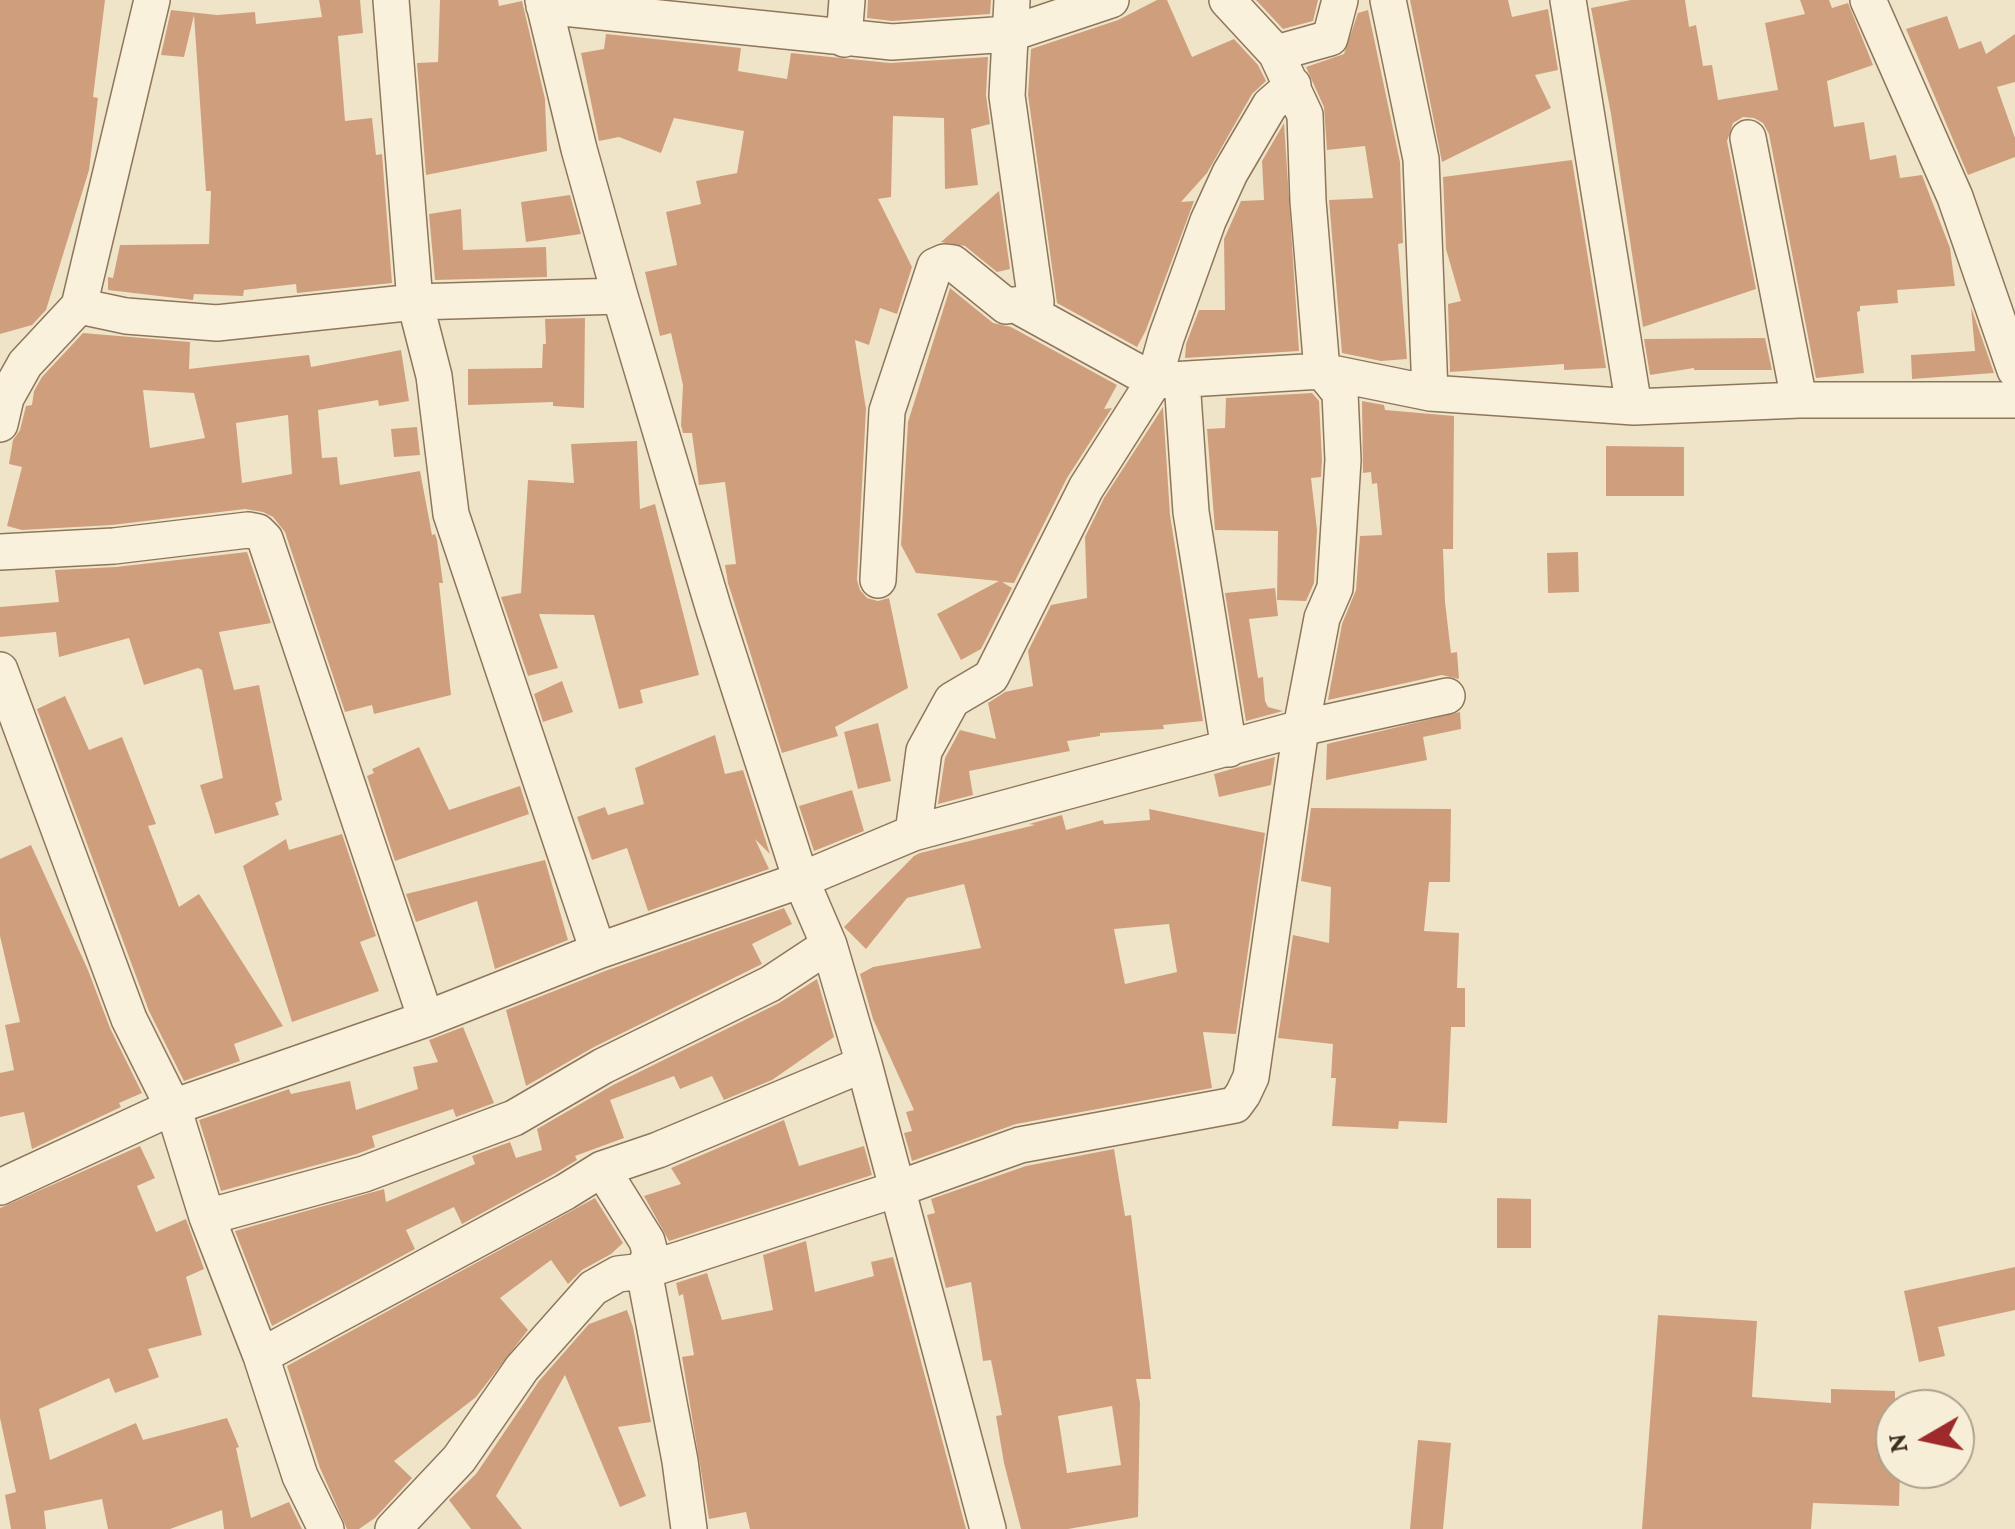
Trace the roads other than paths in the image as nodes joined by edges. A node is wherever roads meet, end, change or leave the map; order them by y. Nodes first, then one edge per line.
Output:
1 (152, 0) edge
2 (391, 0) edge
3 (847, 0) edge
4 (1110, 0) edge
5 (1227, 0) edge
6 (1340, 0) edge
7 (1388, 0) edge
8 (1568, 0) edge
9 (1868, 0) edge
10 (544, 3) edge
11 (1010, 17) edge
12 (844, 39) junction
13 (1276, 53) junction
14 (1292, 85) junction
15 (1748, 138) dead end
16 (620, 296) junction
17 (415, 302) junction
18 (1016, 305) junction
19 (79, 306) junction
20 (2015, 370) edge
21 (1322, 371) junction
22 (1168, 381) junction
23 (1430, 393) junction
24 (1800, 400) junction
25 (2015, 400) edge
26 (2, 403) edge
27 (1634, 406) junction
28 (0, 552) edge
29 (878, 580) dead end
30 (0, 670) edge
31 (1447, 696) dead end
32 (1301, 728) junction
33 (1228, 749) junction
34 (913, 834) junction
35 (801, 880) junction
36 (830, 946) junction
37 (598, 951) junction
38 (426, 1019) junction
39 (864, 1064) junction
40 (173, 1107) junction
41 (602, 1169) junction
42 (0, 1187) edge
43 (898, 1189) junction
44 (207, 1216) junction
45 (644, 1271) junction
46 (261, 1356) junction
47 (326, 1529) edge
48 (393, 1529) edge
49 (688, 1529) edge
50 (988, 1529) edge

1 - 19 street
2 - 17 street
3 - 12 street
4 - 11 street
5 - 13 street
6 - 13 street
7 - 23 street
8 - 27 street
9 - 20 street
10 - 12 street
10 - 16 street
11 - 12 street
11 - 18 street
13 - 14 street
14 - 21 street
14 - 22 street
15 - 24 street
16 - 17 street
16 - 35 street
17 - 19 street
17 - 37 street
18 - 22 street
18 - 29 street
19 - 26 street
21 - 22 street
21 - 23 street
21 - 32 street
22 - 33 street
22 - 34 street
23 - 27 street
24 - 25 street
24 - 27 street
28 - 38 street
30 - 40 street
31 - 32 street
32 - 33 street
32 - 43 street
33 - 34 street
34 - 35 street
35 - 36 street
35 - 37 street
36 - 39 street
36 - 44 street
37 - 38 street
38 - 40 street
39 - 41 street
39 - 43 street
40 - 42 street
40 - 44 street
41 - 45 street
41 - 46 street
43 - 45 street
43 - 50 street
44 - 46 street
45 - 48 street
45 - 49 street
46 - 47 street

